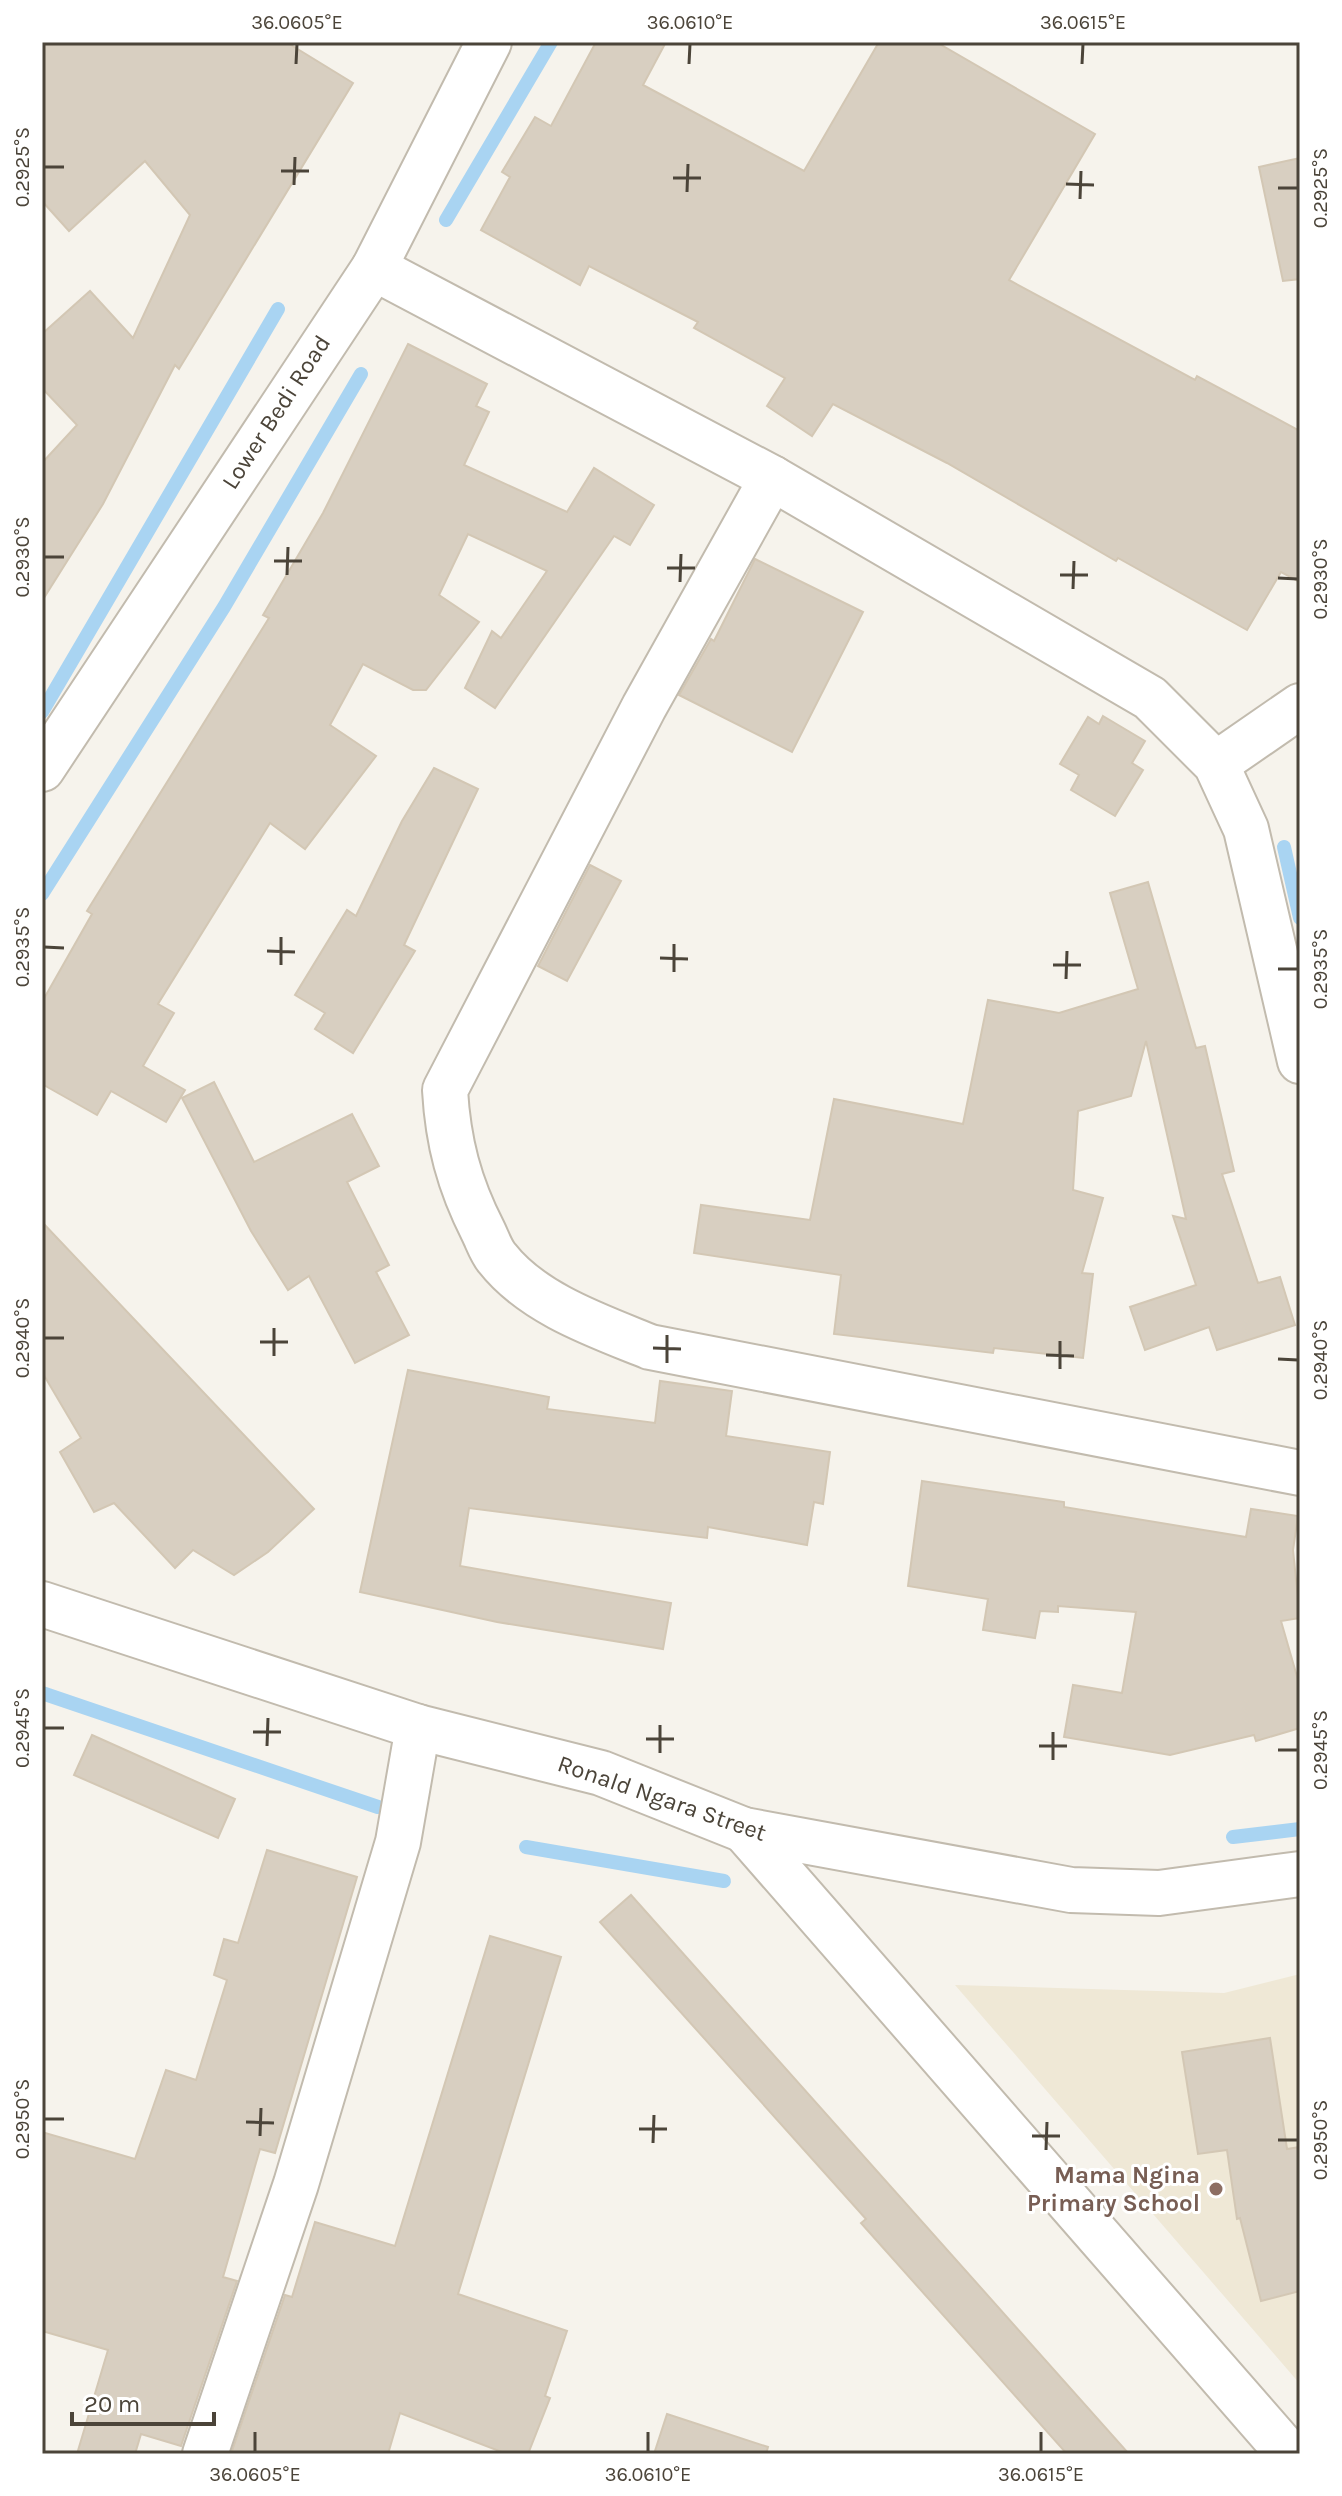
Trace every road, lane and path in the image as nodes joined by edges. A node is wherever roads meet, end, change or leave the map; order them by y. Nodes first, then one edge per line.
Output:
1 (489, 42) edge
2 (374, 268) junction
3 (772, 478) junction
4 (1300, 706) edge
5 (1216, 764) junction
6 (42, 769) edge
7 (1300, 1061) edge
8 (1300, 1473) edge
9 (42, 1604) edge
10 (418, 1727) junction
11 (744, 1830) junction
12 (1300, 1874) edge
13 (205, 2454) edge
14 (1289, 2454) edge

1 - 2 street, Lower Bedi Road
2 - 3 street
2 - 6 street, Lower Bedi Road
3 - 5 street
3 - 8 street
4 - 5 street
5 - 7 street
9 - 10 street, Ronald Ngara Street
10 - 11 street, Ronald Ngara Street
10 - 13 street
11 - 12 street, Ronald Ngara Street
11 - 14 street

